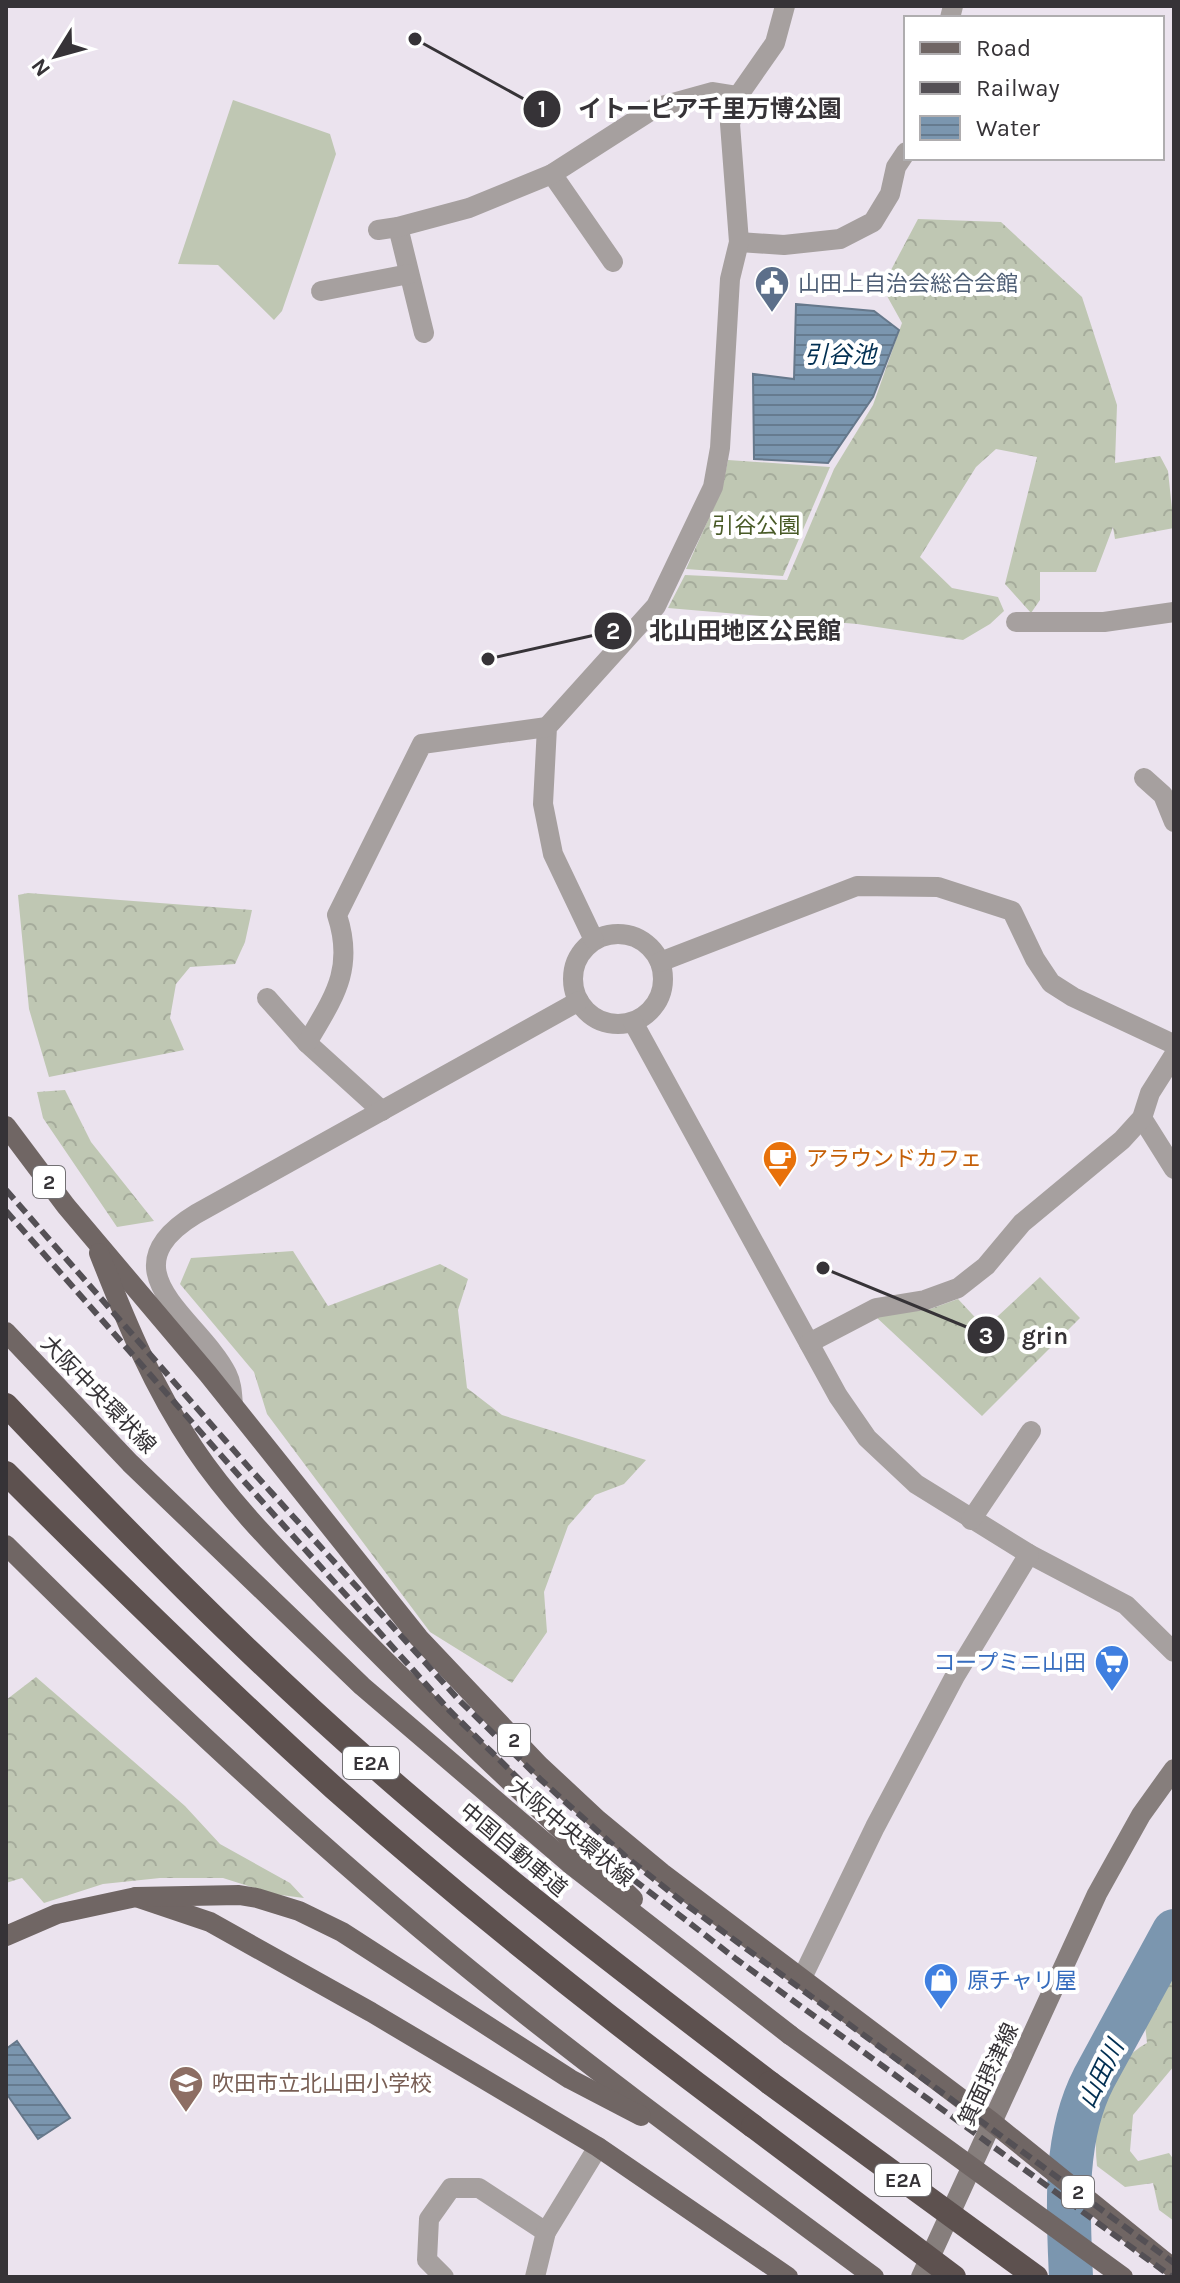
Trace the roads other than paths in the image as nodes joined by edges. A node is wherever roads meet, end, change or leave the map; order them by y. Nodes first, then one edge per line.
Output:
1 (785, 6) edge
2 (738, 96) junction
3 (904, 155) edge
4 (552, 174) junction
5 (739, 242) junction
6 (613, 262) dead end
7 (409, 274) junction
8 (321, 291) dead end
9 (424, 333) dead end
10 (1174, 612) edge
11 (1016, 622) dead end
12 (547, 727) junction
13 (1144, 778) dead end
14 (1174, 822) edge
15 (594, 940) junction
16 (660, 962) junction
17 (267, 998) dead end
18 (579, 1001) junction
19 (633, 1022) junction
20 (307, 1043) junction
21 (1172, 1049) edge
22 (382, 1111) junction
23 (1142, 1118) junction
24 (6, 1126) edge
25 (1174, 1169) edge
26 (94, 1238) junction
27 (6, 1332) edge
28 (809, 1343) junction
29 (6, 1405) edge
30 (233, 1405) junction
31 (1031, 1431) dead end
32 (6, 1473) edge
33 (971, 1520) junction
34 (6, 1545) edge
35 (1029, 1554) junction
36 (1174, 1652) edge
37 (1174, 1769) edge
38 (136, 1897) junction
39 (6, 1936) edge
40 (714, 1977) junction
41 (802, 1978) junction
42 (992, 2122) junction
43 (680, 2136) junction
44 (598, 2147) junction
45 (546, 2232) junction
46 (1174, 2269) edge
47 (444, 2277) edge
48 (535, 2277) edge
49 (788, 2277) edge
50 (874, 2277) edge
51 (921, 2277) edge
52 (954, 2277) edge
53 (1036, 2277) edge
54 (1123, 2277) edge

1 - 2 street
2 - 4 street
2 - 5 street
3 - 5 street
4 - 6 street
4 - 7 street
5 - 12 street
7 - 8 street
7 - 9 street
10 - 11 street
12 - 15 street
12 - 20 street
13 - 14 street
15 - 16 street
15 - 18 street
16 - 19 street
16 - 21 street
17 - 20 street
18 - 19 street
18 - 22 street
19 - 28 street
20 - 22 street
21 - 23 street
22 - 30 street
23 - 25 street
23 - 28 street
24 - 26 main road, 2
26 - 30 main road, 2
26 - 40 main road
27 - 40 main road, 大阪中央環状線 / 2
28 - 33 street
29 - 53 highway, 中国自動車道 / E2A, bridge
30 - 41 main road, 2
31 - 33 street
32 - 52 highway, E2A, bridge
33 - 35 street
34 - 43 main road
35 - 36 street
35 - 41 street
37 - 42 main road, 箕面摂津線
38 - 39 main road
38 - 43 main road
38 - 44 main road
40 - 54 main road, 大阪中央環状線 / 2, bridge
41 - 42 main road, 2
42 - 46 main road, 2
42 - 51 main road, 箕面摂津線
43 - 50 main road
44 - 45 street
44 - 49 main road
45 - 47 street
45 - 48 street

